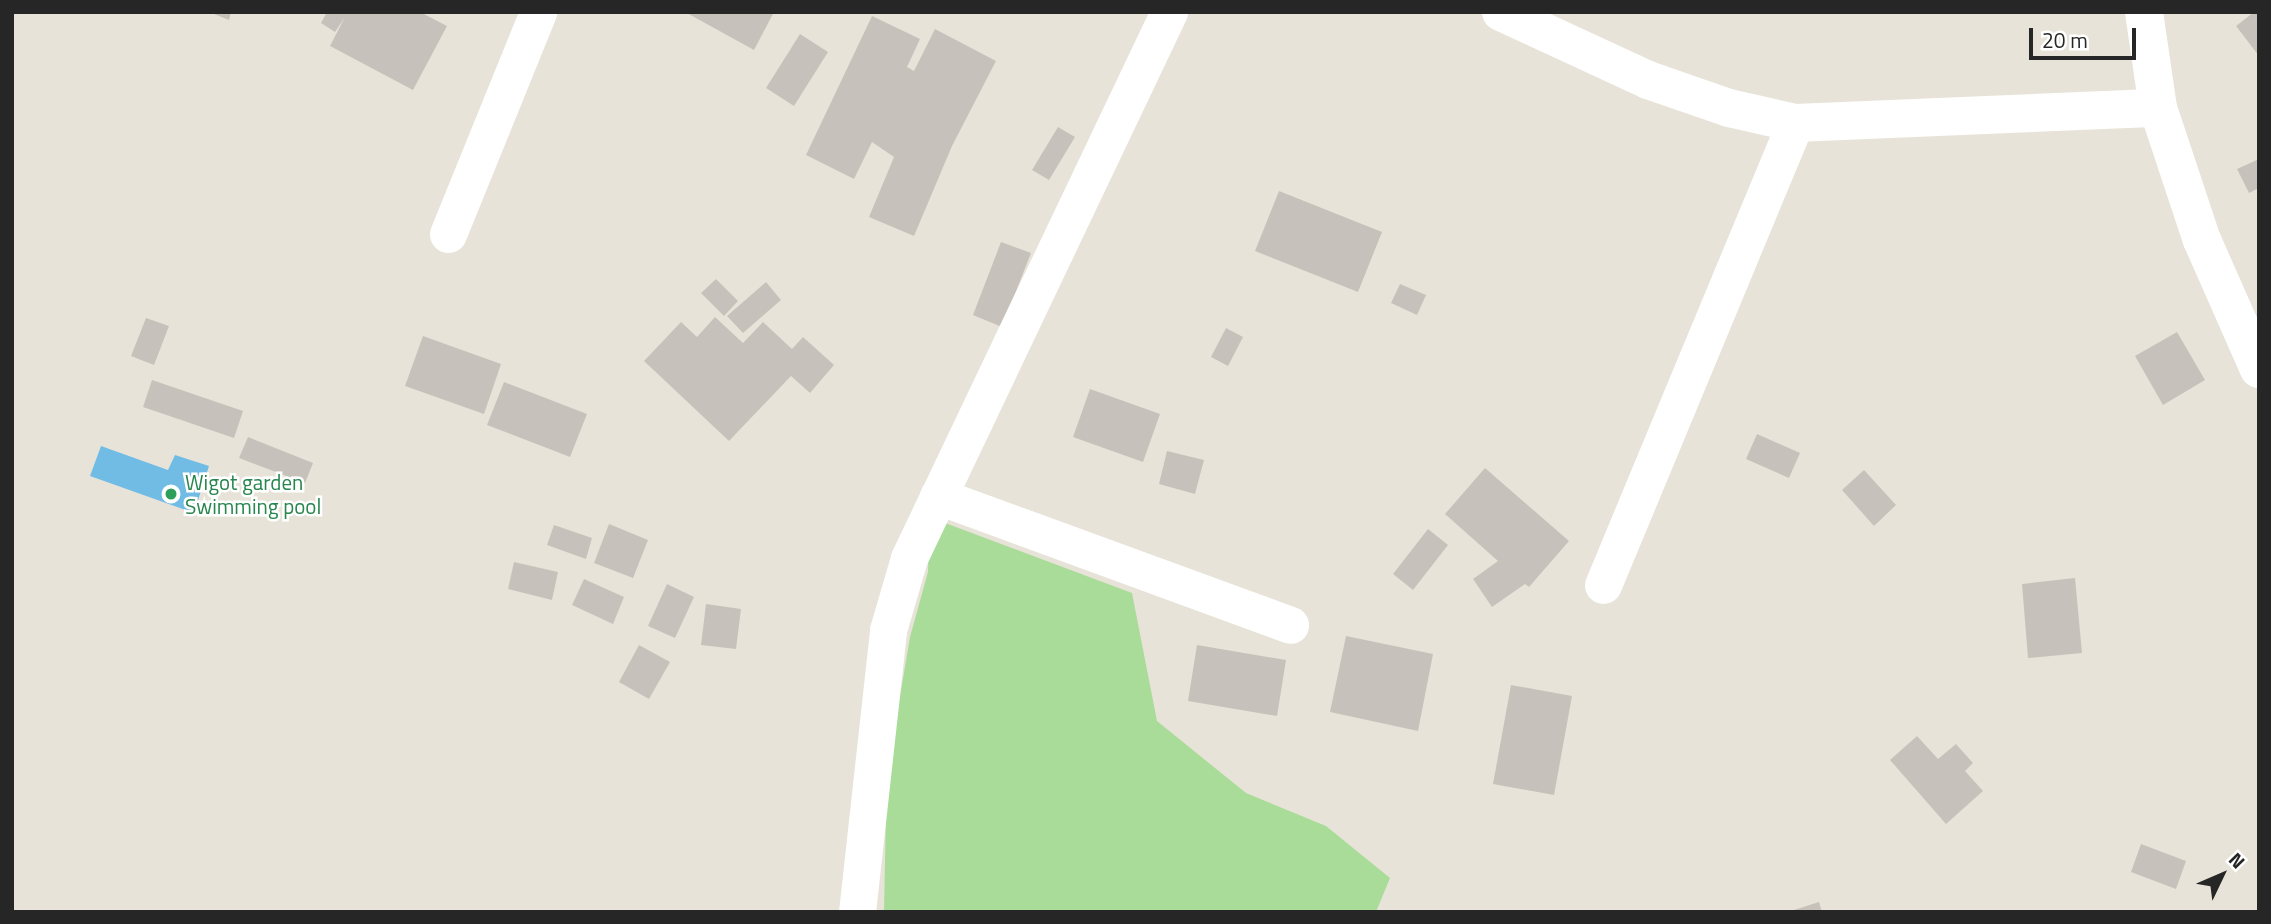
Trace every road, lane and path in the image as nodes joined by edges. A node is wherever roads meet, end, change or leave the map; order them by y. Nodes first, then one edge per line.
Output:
1 (538, 12) edge
2 (1169, 12) edge
3 (1501, 12) edge
4 (2144, 12) edge
5 (2158, 108) junction
6 (1795, 123) junction
7 (448, 234) dead end
8 (2259, 369) edge
9 (938, 496) junction
10 (1603, 585) dead end
11 (1290, 625) dead end
12 (857, 912) edge

1 - 7 street
2 - 9 street
3 - 6 street
4 - 5 street
5 - 6 street
5 - 8 street
6 - 10 street
9 - 11 street
9 - 12 street

